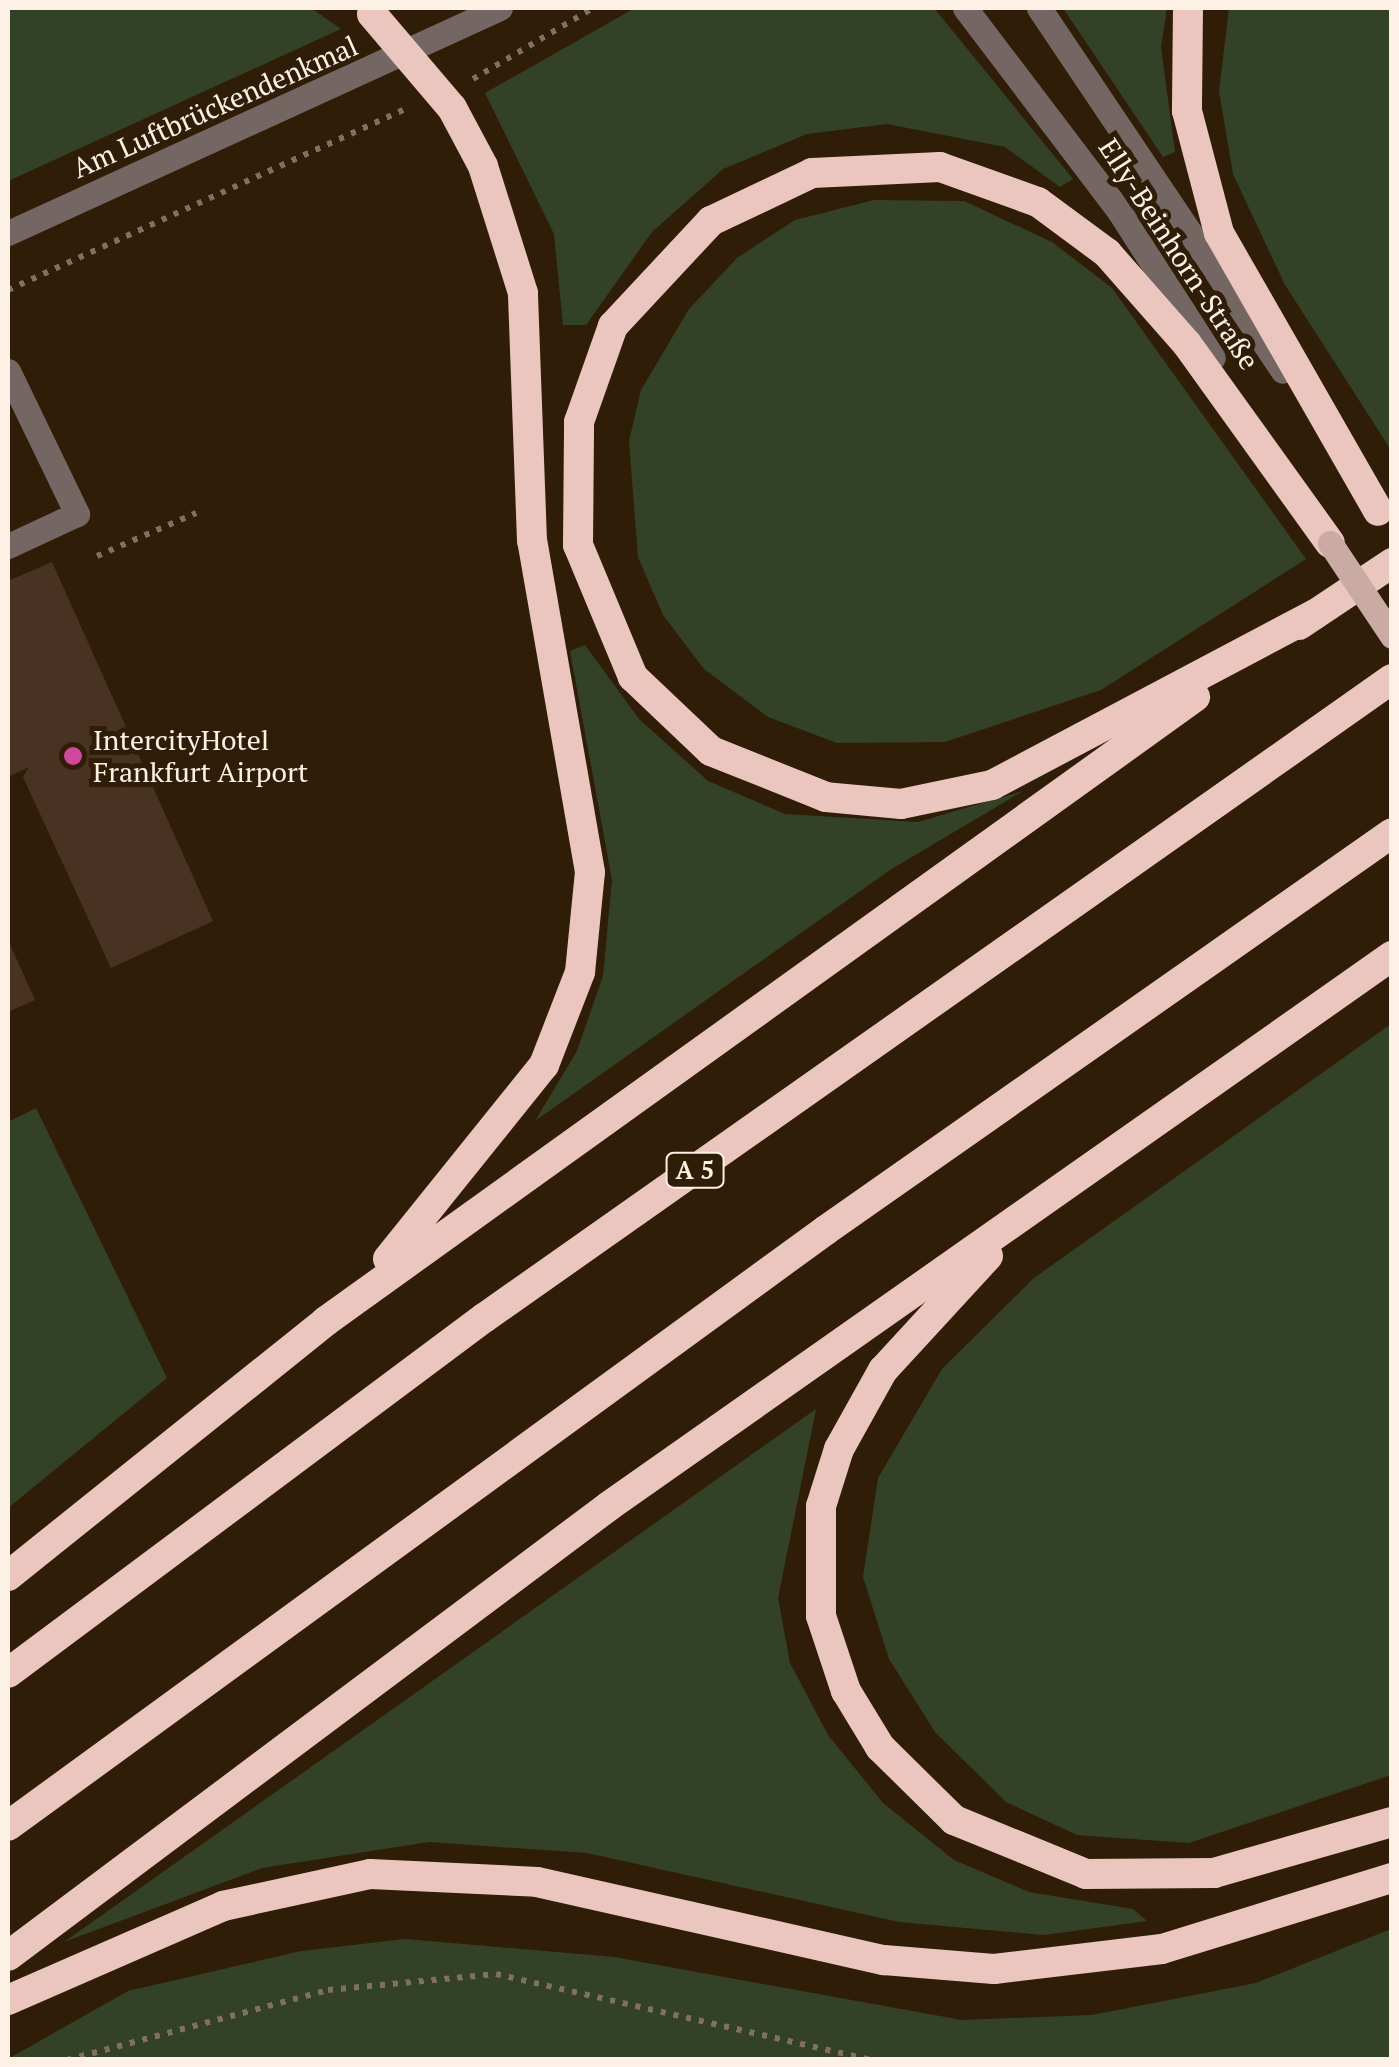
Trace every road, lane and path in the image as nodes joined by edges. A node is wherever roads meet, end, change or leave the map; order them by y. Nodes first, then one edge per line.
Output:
1 (500, 8) edge
2 (592, 8) edge
3 (965, 8) edge
4 (1039, 8) edge
5 (1188, 8) edge
6 (368, 11) edge
7 (452, 98) junction
8 (417, 104) dead end
9 (8, 233) edge
10 (8, 290) edge
11 (8, 371) edge
12 (196, 512) dead end
13 (1378, 512) joint
14 (1330, 543) junction
15 (8, 546) edge
16 (97, 556) dead end
17 (1392, 562) edge
18 (1315, 614) junction
19 (1392, 636) edge
20 (1392, 679) edge
21 (1392, 833) edge
22 (1392, 956) edge
23 (1066, 1183) junction
24 (326, 1321) junction
25 (8, 1576) edge
26 (8, 1673) edge
27 (1392, 1822) edge
28 (8, 1826) edge
29 (1392, 1878) edge
30 (8, 1956) edge
31 (8, 2000) edge
32 (67, 2060) edge
33 (873, 2060) edge

1 - 9 street, Am Luftbrückendenkmal
2 - 7 path
3 - 14 street, Elly-Beinhorn-Straße
4 - 13 street, Elly-Beinhorn-Straße
5 - 13 highway
6 - 7 highway, bridge
7 - 24 highway
8 - 10 path
11 - 15 street
12 - 16 path
14 - 18 highway
14 - 19 main road, bridge
17 - 18 highway
18 - 24 highway
20 - 26 highway, A 5
21 - 28 highway
22 - 23 highway
23 - 27 highway
23 - 30 highway
24 - 25 highway
29 - 31 highway
32 - 33 path

